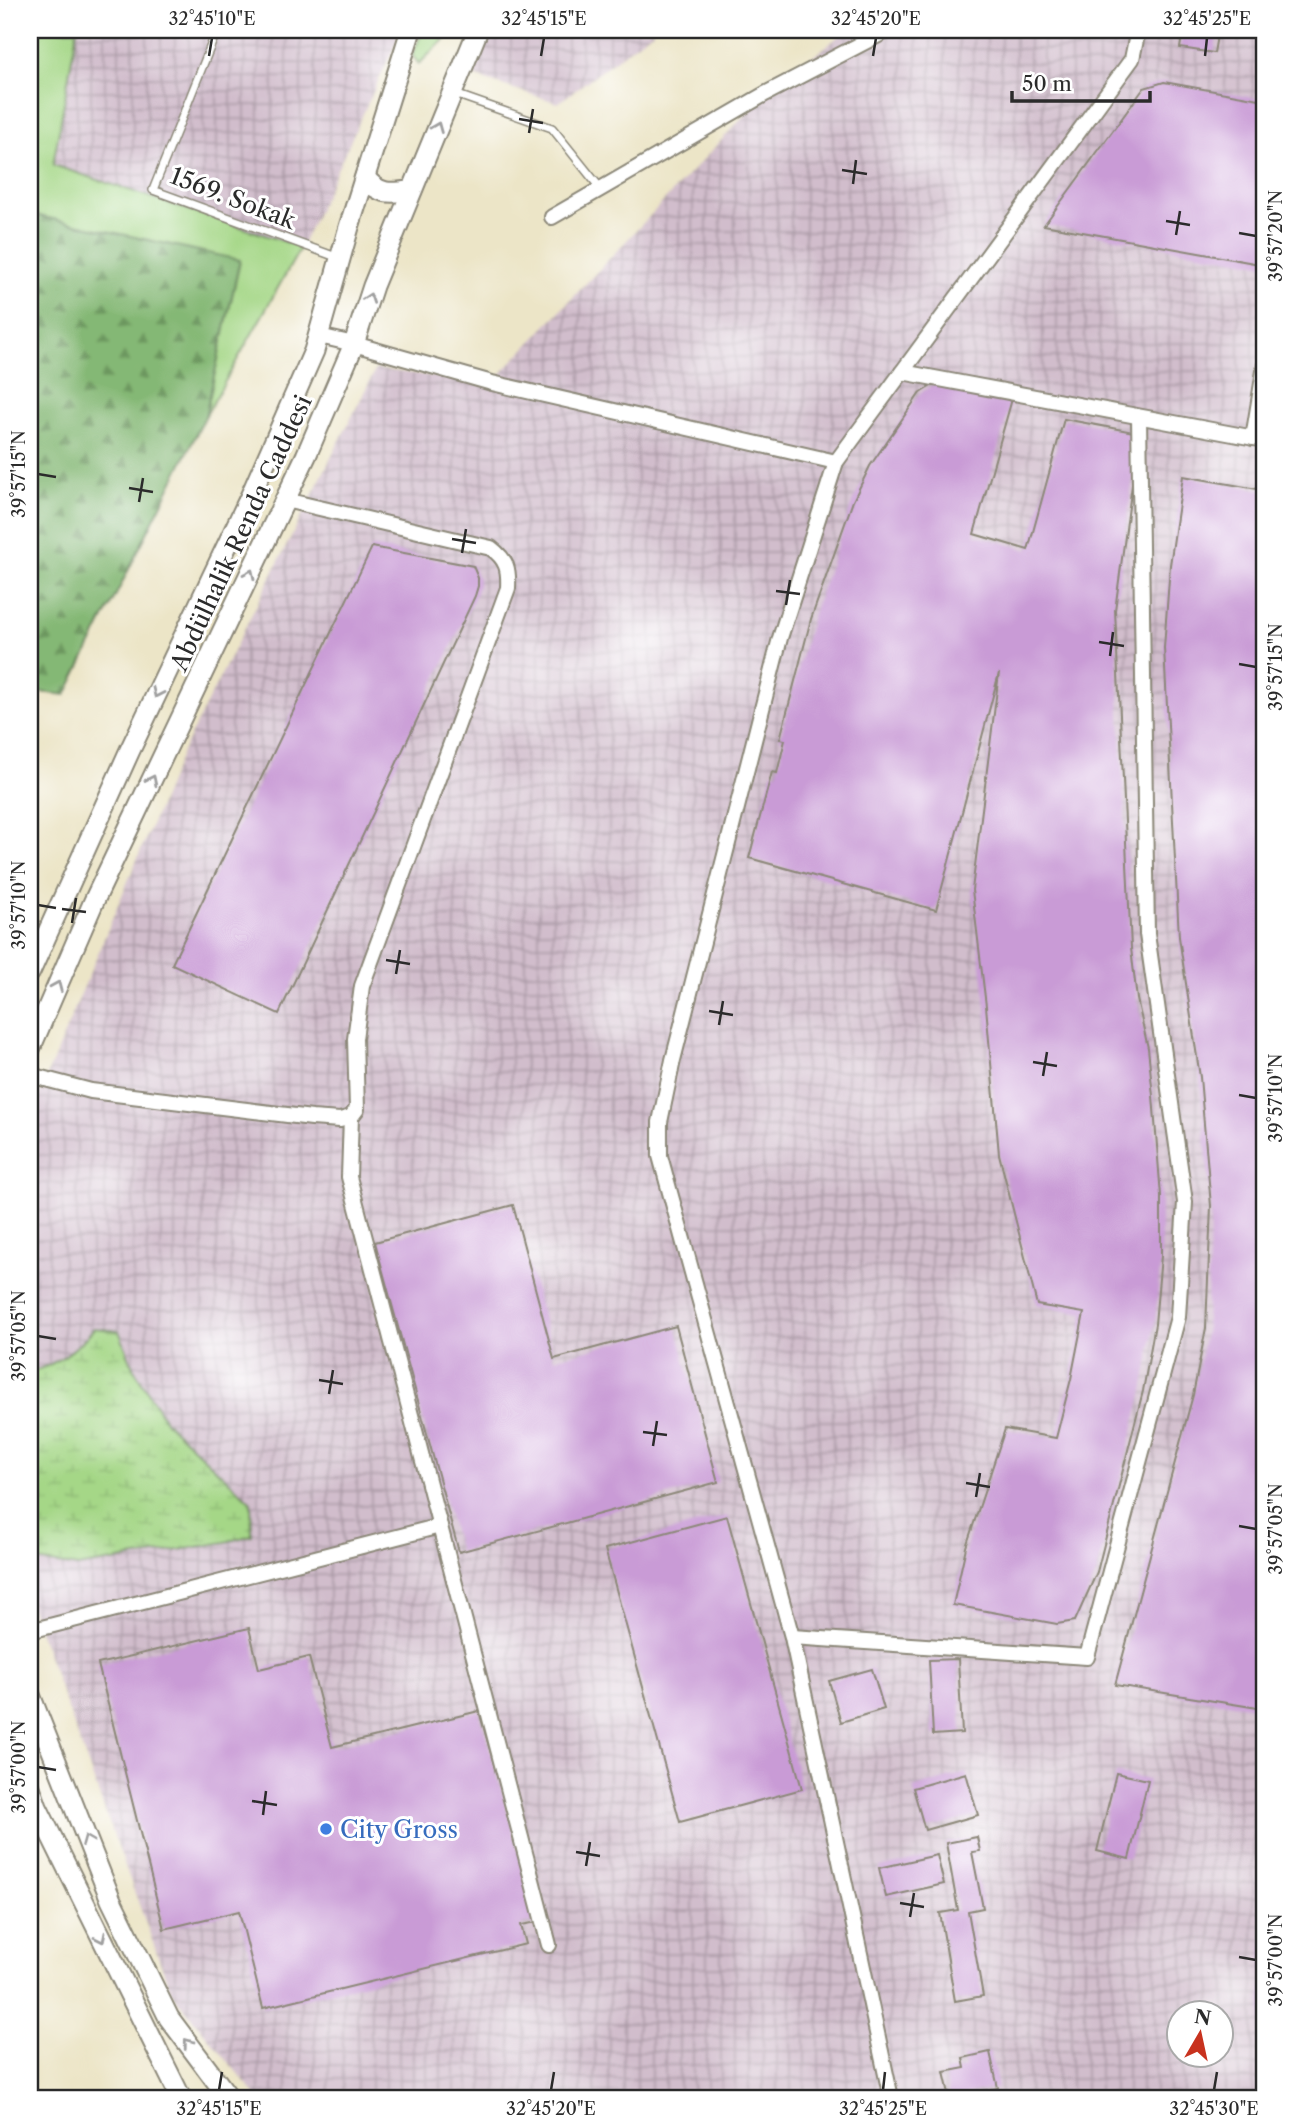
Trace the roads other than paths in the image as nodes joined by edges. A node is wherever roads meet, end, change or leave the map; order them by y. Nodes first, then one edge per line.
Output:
1 (217, 30) edge
2 (411, 30) edge
3 (478, 30) edge
4 (888, 30) edge
5 (1138, 30) edge
6 (452, 93) junction
7 (365, 177) junction
8 (601, 189) junction
9 (412, 190) junction
10 (552, 217) dead end
11 (340, 258) junction
12 (319, 336) junction
13 (354, 344) junction
14 (1265, 365) edge
15 (902, 372) junction
16 (1139, 416) junction
17 (1259, 439) edge
18 (836, 462) junction
19 (285, 500) junction
20 (30, 972) edge
21 (30, 1049) edge
22 (30, 1075) edge
23 (351, 1117) junction
24 (440, 1525) junction
25 (30, 1631) edge
26 (792, 1637) junction
27 (30, 1695) edge
28 (30, 1787) edge
29 (550, 1945) dead end
30 (181, 2098) edge
31 (229, 2098) edge
32 (891, 2098) edge

1 - 11 lane, 1569. Sokak
2 - 7 main road, Abdülhalik Renda Caddesi
3 - 6 main road, Abdülhalik Renda Caddesi
4 - 8 street
5 - 15 street
6 - 8 lane
9 -> 6 main road, Abdülhalik Renda Caddesi
7 - 9 main road
7 - 11 main road, Abdülhalik Renda Caddesi
8 - 10 street
13 -> 9 main road, Abdülhalik Renda Caddesi
11 - 12 main road, Abdülhalik Renda Caddesi
12 - 13 street
12 -> 20 main road, Abdülhalik Renda Caddesi
13 - 18 street
13 - 19 main road, Abdülhalik Renda Caddesi
14 - 17 street
15 - 16 street
15 - 18 street
16 - 17 street
16 - 26 street
18 - 26 street
21 -> 19 main road, Abdülhalik Renda Caddesi
19 - 23 street
22 - 23 street
23 - 24 street
24 - 25 street
24 - 29 street
26 - 32 street
31 -> 27 main road
28 -> 30 main road

